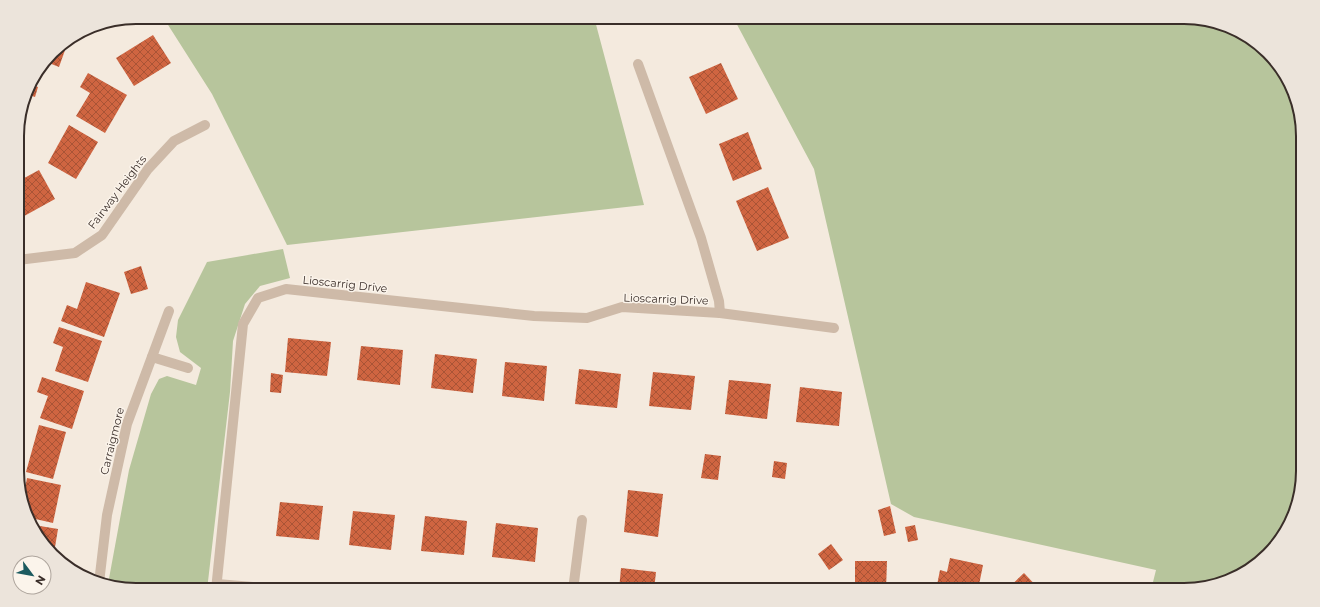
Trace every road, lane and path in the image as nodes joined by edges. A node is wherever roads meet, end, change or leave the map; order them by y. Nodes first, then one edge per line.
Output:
1 (638, 64) dead end
2 (205, 125) dead end
3 (24, 259) edge
4 (169, 311) dead end
5 (720, 313) junction
6 (834, 328) dead end
7 (152, 357) junction
8 (188, 368) dead end
9 (582, 520) dead end
10 (100, 576) edge
11 (216, 583) edge
12 (574, 583) edge

1 - 5 street, Lioscarrig Drive
2 - 3 street, Fairway Heights
4 - 7 street, Carraigmore
5 - 6 street, Lioscarrig Drive
5 - 11 street, Lioscarrig Drive
7 - 8 street
7 - 10 street, Carraigmore
9 - 12 street

